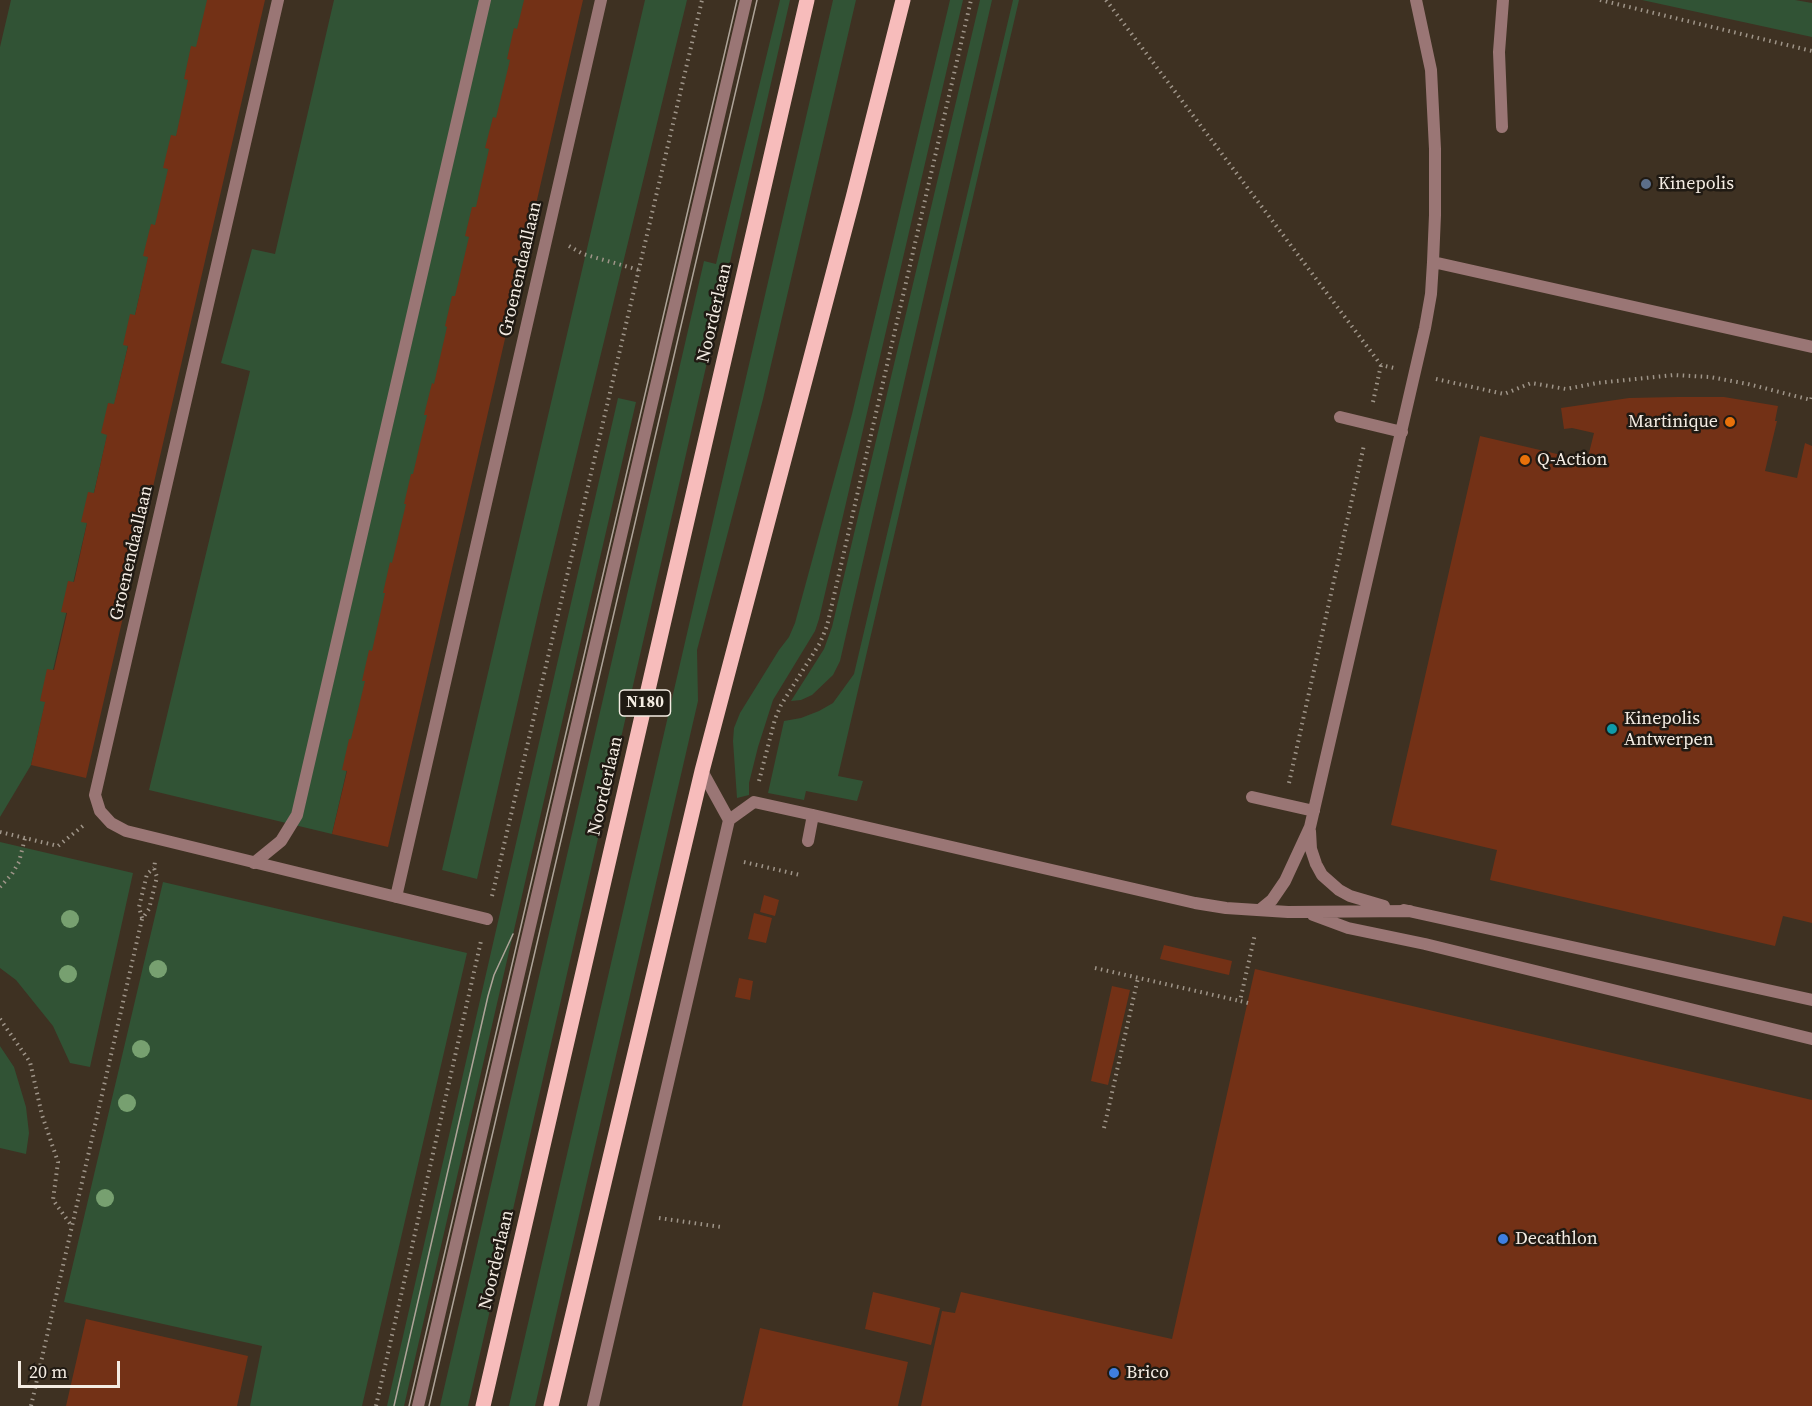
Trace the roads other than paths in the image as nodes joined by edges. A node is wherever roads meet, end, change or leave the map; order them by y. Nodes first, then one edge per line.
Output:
1 (278, 0) edge
2 (485, 0) edge
3 (601, 0) edge
4 (746, 0) edge
5 (807, 0) edge
6 (903, 0) edge
7 (1416, 0) edge
8 (1503, 0) edge
9 (1502, 127) dead end
10 (1433, 262) junction
11 (1812, 347) edge
12 (1340, 417) dead end
13 (1402, 432) junction
14 (702, 771) junction
15 (1252, 797) dead end
16 (1314, 811) junction
17 (813, 815) junction
18 (729, 820) junction
19 (1310, 827) junction
20 (808, 841) dead end
21 (254, 863) junction
22 (396, 897) junction
23 (1261, 909) junction
24 (1410, 911) junction
25 (1307, 912) junction
26 (487, 919) road end
27 (1812, 1000) edge
28 (1812, 1039) edge
29 (418, 1406) edge
30 (483, 1406) edge
31 (550, 1406) edge
32 (594, 1406) edge

1 - 21 street, Groenendaallaan
2 - 21 street
3 - 22 street, Groenendaallaan
4 - 29 street
5 - 30 main road, Noorderlaan / N180
6 - 14 main road
7 - 10 street
8 - 9 street
10 - 11 street
10 - 13 street
12 - 13 street
13 - 16 street
14 - 18 street
14 - 31 main road
15 - 16 street
16 - 19 street
17 - 18 street
17 - 20 street
17 - 23 street
18 - 32 street
19 - 23 street
19 - 24 street
21 - 22 street
22 - 26 street
23 - 25 street
24 - 25 street
24 - 27 street
25 - 28 street

